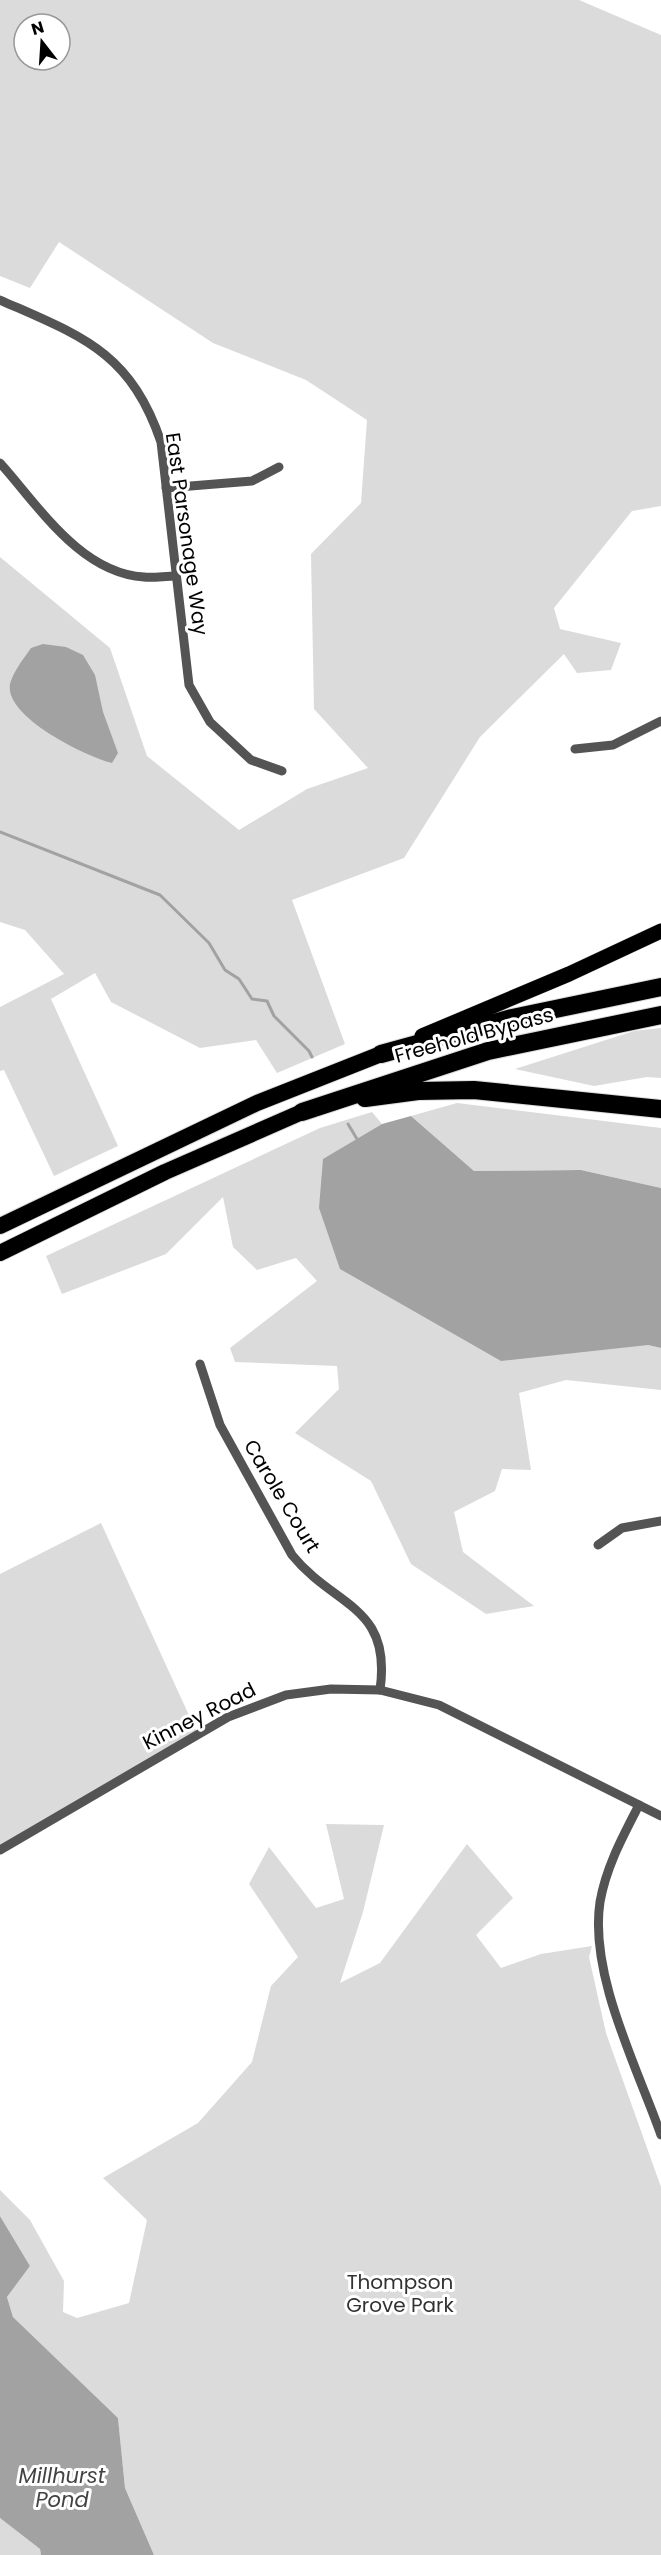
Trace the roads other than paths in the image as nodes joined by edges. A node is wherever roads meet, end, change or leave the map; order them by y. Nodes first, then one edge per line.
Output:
1 (0, 300) edge
2 (0, 463) edge
3 (279, 467) dead end
4 (166, 488) junction
5 (176, 576) junction
6 (661, 722) edge
7 (575, 749) dead end
8 (282, 771) dead end
9 (661, 931) edge
10 (661, 987) edge
11 (661, 1015) edge
12 (381, 1054) junction
13 (661, 1109) edge
14 (302, 1112) junction
15 (0, 1226) edge
16 (0, 1252) edge
17 (200, 1364) dead end
18 (661, 1521) edge
19 (598, 1545) dead end
20 (380, 1690) junction
21 (639, 1805) junction
22 (661, 1816) edge
23 (0, 1850) edge
24 (661, 2135) edge

1 - 4 street, East Parsonage Way
2 - 5 street
3 - 4 street
4 - 5 street, East Parsonage Way
5 - 8 street, East Parsonage Way
6 - 7 street
9 - 12 main road
10 - 12 highway, Freehold Bypass
11 - 14 highway, Freehold Bypass
12 - 15 highway
13 - 14 highway
14 - 16 highway
17 - 20 street, Carole Court
18 - 19 street
20 - 21 street, Kinney Road
20 - 23 street, Kinney Road
21 - 22 street, Kinney Road
21 - 24 street

